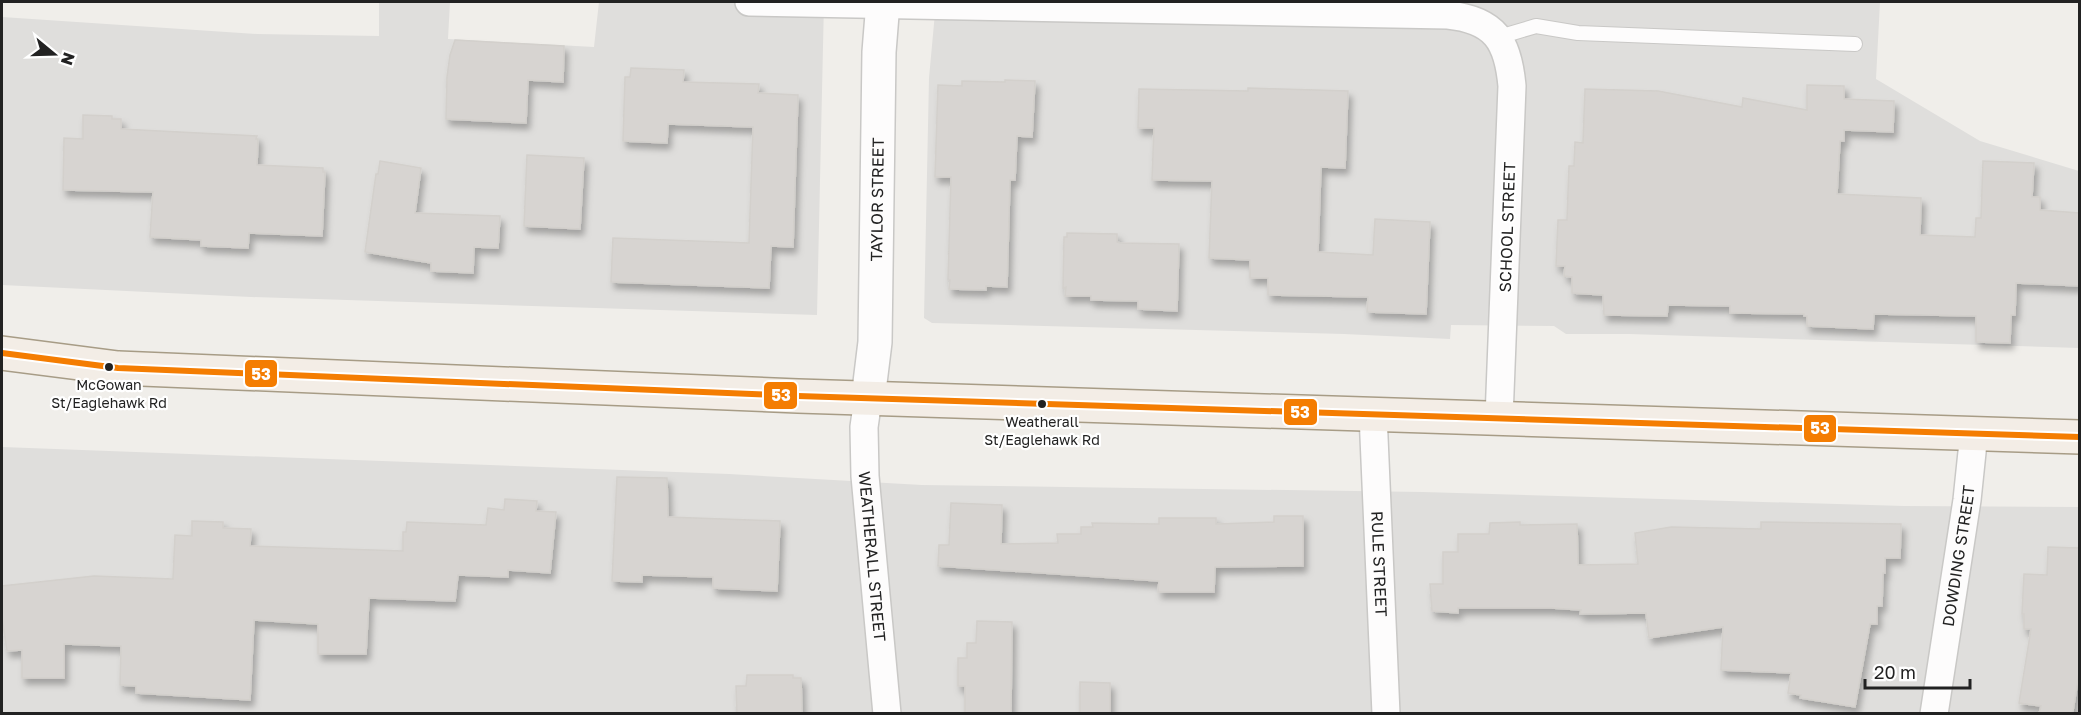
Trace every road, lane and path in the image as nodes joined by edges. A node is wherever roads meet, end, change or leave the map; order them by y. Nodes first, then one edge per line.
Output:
1 (749, 2) edge
2 (883, 3) edge
3 (1499, 37) junction
4 (1855, 44) dead end
5 (2, 353) edge
6 (118, 368) junction
7 (2, 376) edge
8 (868, 399) junction
9 (1373, 414) junction
10 (1499, 418) junction
11 (1974, 433) junction
12 (2079, 437) edge
13 (886, 714) edge
14 (1386, 714) edge
15 (1934, 714) edge

1 - 2 street
2 - 3 street
2 - 8 street, TAYLOR STREET
3 - 4 lane
3 - 10 street, SCHOOL STREET
5 - 6 main road
6 - 7 main road
6 - 8 main road
8 - 9 main road
8 - 13 street, WEATHERALL STREET
9 - 10 main road
9 - 14 street, RULE STREET
10 - 11 main road
11 - 12 main road
11 - 15 street, DOWDING STREET

